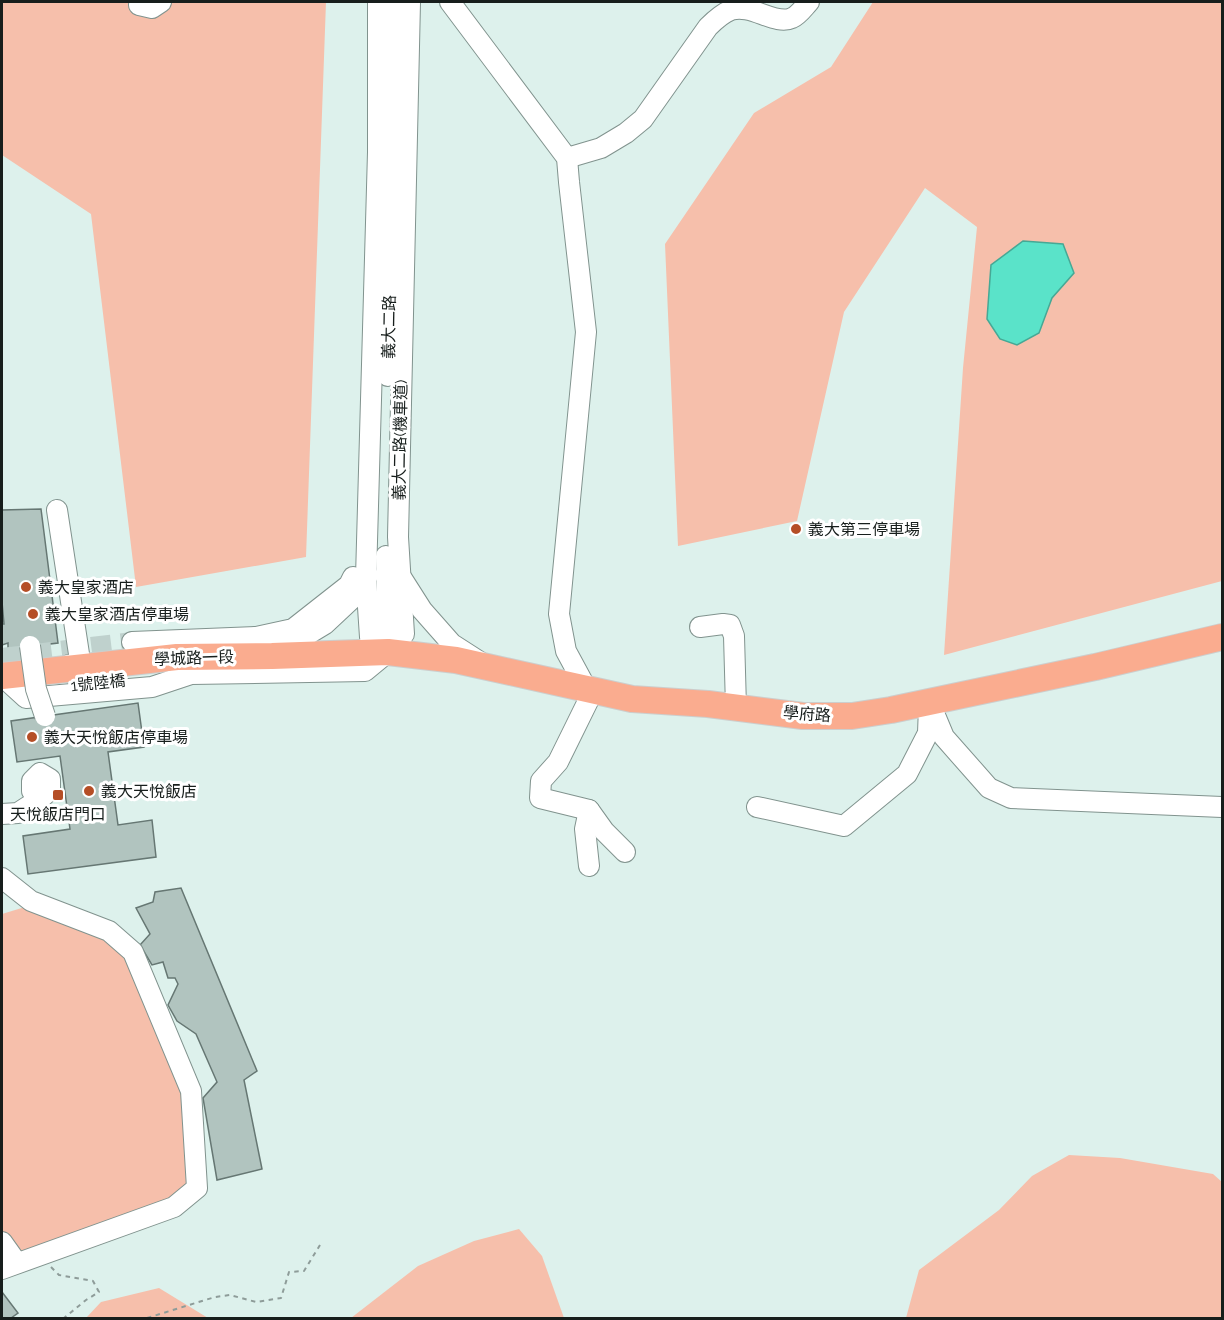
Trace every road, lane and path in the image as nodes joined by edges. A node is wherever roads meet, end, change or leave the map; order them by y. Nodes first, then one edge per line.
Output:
1 (160, 2) edge
2 (378, 2) edge
3 (393, 2) edge
4 (410, 2) edge
5 (450, 2) edge
6 (809, 2) edge
7 (139, 5) dead end
8 (567, 158) junction
9 (57, 510) dead end
10 (377, 546) junction
11 (400, 575) junction
12 (366, 577) junction
13 (700, 627) dead end
14 (1222, 637) edge
15 (132, 642) tunnel mouth
16 (30, 646) dead end
17 (264, 647) junction
18 (388, 652) junction
19 (215, 657) junction
20 (2, 663) edge
21 (81, 667) junction
22 (487, 667) junction
23 (2, 676) edge
24 (36, 689) junction
25 (589, 690) junction
26 (929, 701) junction
27 (736, 707) junction
28 (45, 716) dead end
29 (41, 798) dead end
30 (757, 807) dead end
31 (1222, 807) edge
32 (589, 810) junction
33 (2, 814) edge
34 (625, 852) dead end
35 (589, 866) dead end
36 (2, 878) edge
37 (2, 1242) edge
38 (320, 1245) dead end
39 (38, 1256) junction
40 (9, 1266) edge
41 (64, 1318) edge
42 (147, 1318) edge

1 - 7 street
2 - 10 street, 義大二路(機車道)
3 - 10 street, 義大二路
4 - 11 street, 義大二路(機車道)
5 - 8 street
6 - 8 street
8 - 25 street
9 - 21 street
10 - 11 street
10 - 12 street, 義大二路(機車道)
10 - 17 street, 義大二路(機車道)
10 - 18 street, 義大二路
11 - 18 street, 義大二路(機車道)
11 - 22 street
12 - 17 street
12 - 18 street, 義大二路(機車道)
13 - 27 street
14 - 26 main road, 學府路
15 - 17 street, 義大二路(機車道)
16 - 24 street, bridge
17 - 18 main road, 學城路一段
17 - 19 main road, 學城路一段
18 - 22 main road, 學府路
18 - 23 street
19 - 21 main road, 學城路一段
19 - 24 street, 1號陸橋
20 - 21 street
20 - 23 street
21 - 23 main road, 學城路一段
22 - 25 main road, 學府路
24 - 28 street, bridge
25 - 27 main road, 學府路
25 - 32 street
26 - 27 main road, 學府路
26 - 30 street
26 - 31 street
29 - 33 street
32 - 34 street
32 - 35 street
36 - 39 street
37 - 40 street
38 - 42 path
39 - 40 street
39 - 41 path

